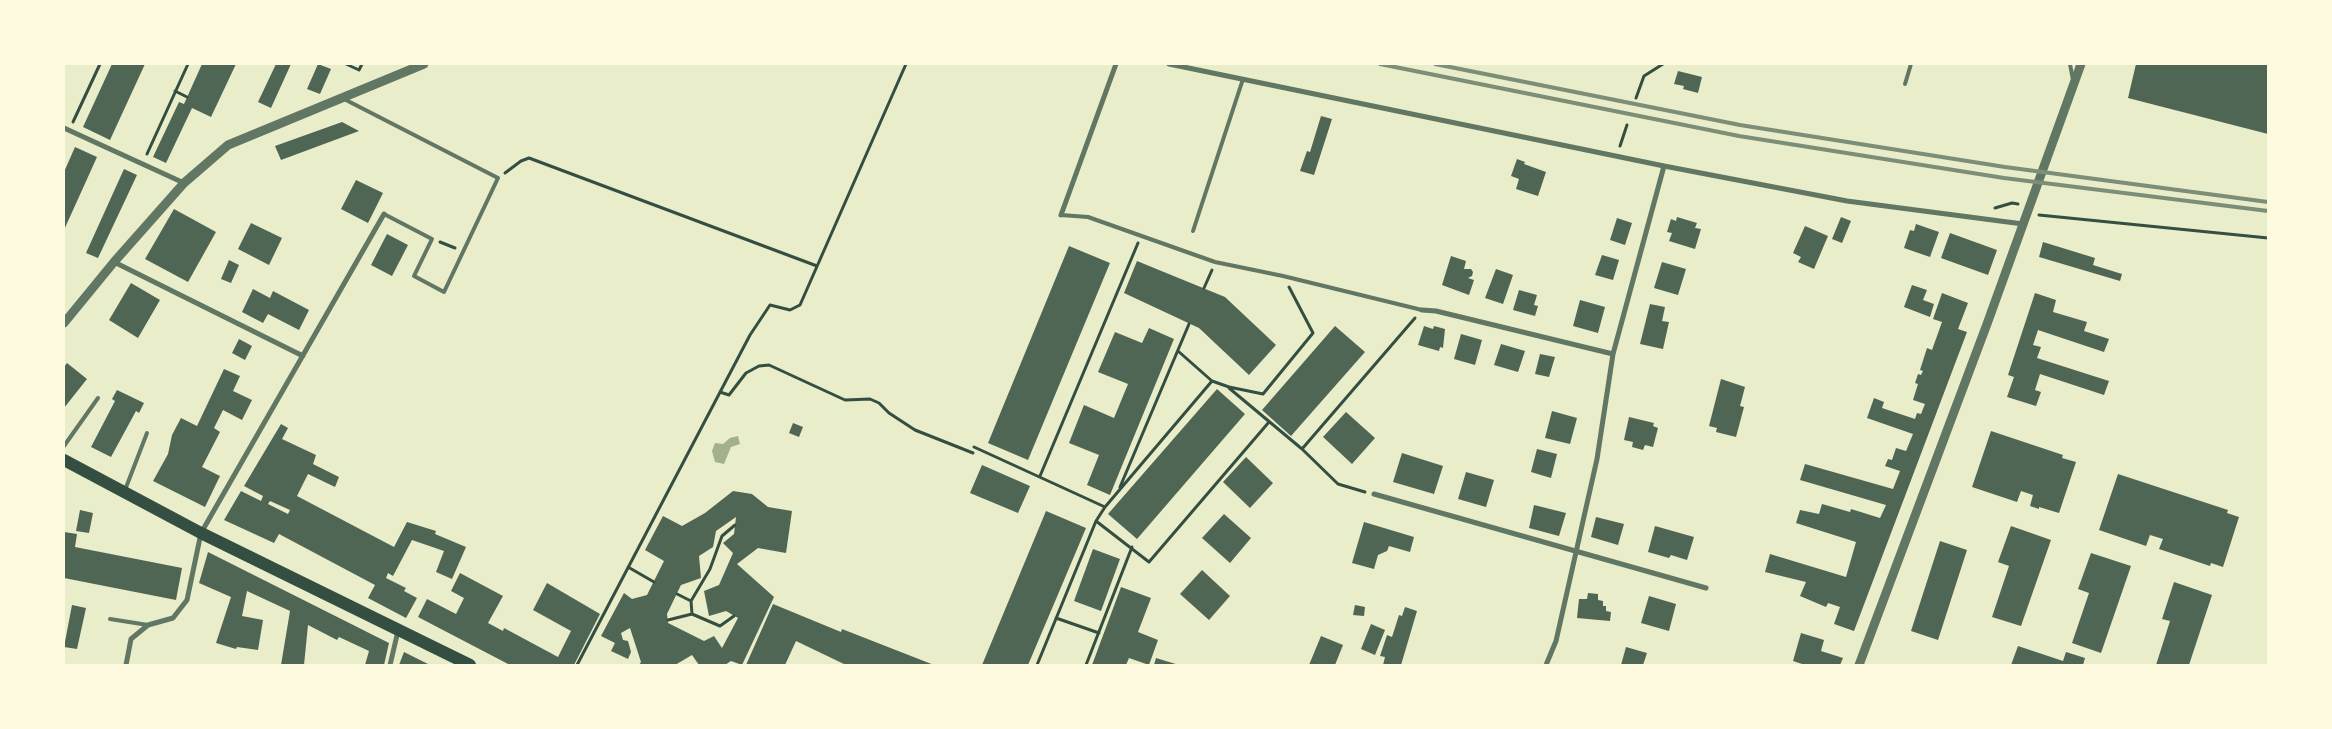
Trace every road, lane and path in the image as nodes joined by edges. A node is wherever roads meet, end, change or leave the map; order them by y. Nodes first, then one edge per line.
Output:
1 (100, 64) edge
2 (188, 64) edge
3 (346, 64) edge
4 (362, 64) edge
5 (424, 64) edge
6 (906, 64) edge
7 (1116, 64) edge
8 (1169, 64) edge
9 (1663, 64) edge
10 (1911, 64) edge
11 (2070, 64) edge
12 (2082, 64) edge
13 (1243, 79) junction
14 (1905, 84) dead end
15 (2074, 84) junction
16 (175, 91) junction
17 (187, 97) dead end
18 (341, 97) junction
19 (1636, 98) dead end
20 (1627, 125) dead end
21 (67, 129) edge
22 (1616, 156) junction
23 (142, 164) junction
24 (1664, 166) junction
25 (498, 178) junction
26 (184, 183) junction
27 (384, 214) joint
28 (1061, 215) joint
29 (2024, 224) junction
30 (1192, 231) dead end
31 (1141, 235) junction
32 (2268, 238) edge
33 (432, 239) junction
34 (463, 251) junction
35 (114, 262) junction
36 (1215, 262) junction
37 (817, 267) junction
38 (1283, 276) junction
39 (1204, 288) dead end
40 (1422, 310) junction
41 (64, 324) edge
42 (1189, 324) dead end
43 (1178, 351) junction
44 (1613, 354) junction
45 (303, 356) junction
46 (1212, 381) junction
47 (1229, 388) junction
48 (720, 392) junction
49 (98, 398) dead end
50 (1269, 422) junction
51 (147, 433) dead end
52 (64, 446) edge
53 (974, 447) dead end
54 (1302, 450) junction
55 (973, 453) dead end
56 (64, 460) edge
57 (1040, 476) junction
58 (1119, 490) junction
59 (124, 492) junction
60 (1374, 494) joint
61 (1105, 507) junction
62 (1096, 521) junction
63 (735, 525) dead end
64 (201, 533) junction
65 (1132, 547) junction
66 (1575, 552) junction
67 (628, 567) junction
68 (654, 582) dead end
69 (1706, 588) dead end
70 (677, 594) dead end
71 (691, 601) junction
72 (692, 614) junction
73 (734, 616) dead end
74 (1056, 618) junction
75 (110, 619) dead end
76 (668, 620) dead end
77 (148, 625) junction
78 (398, 631) junction
79 (1099, 633) junction
80 (126, 665) edge
81 (390, 665) edge
82 (470, 665) edge
83 (577, 665) edge
84 (1037, 665) edge
85 (1086, 665) edge
86 (1546, 665) edge
87 (1858, 665) edge

1 - 21 path
2 - 16 path
3 - 4 path
5 - 18 street
6 - 37 path
7 - 28 street
8 - 13 street
9 - 19 path
10 - 14 lane
11 - 15 lane
12 - 15 street
13 - 22 street
13 - 30 lane
15 - 29 street
16 - 17 path
16 - 23 path
18 - 25 lane
18 - 26 street
20 - 22 path
21 - 23 street
22 - 24 street
23 - 26 street
24 - 29 street
24 - 44 street
25 - 34 lane
25 - 37 path
26 - 35 street
27 - 33 lane
27 - 45 street
28 - 31 lane
29 - 32 path
29 - 87 street
31 - 36 lane
31 - 57 path
33 - 34 path
33 - 34 lane
35 - 41 street
35 - 45 street
36 - 38 lane
36 - 39 path
37 - 48 path
38 - 40 lane
38 - 47 path
40 - 44 street
40 - 54 path
42 - 43 path
43 - 46 path
43 - 58 path
44 - 66 street
45 - 64 street
46 - 47 path
46 - 58 path
47 - 50 path
48 - 55 path
48 - 67 path
49 - 52 lane
50 - 54 path
50 - 65 path
51 - 59 lane
53 - 57 path
54 - 60 path
56 - 59 main road
57 - 61 path
58 - 61 path
59 - 64 main road
60 - 66 street
61 - 62 path
62 - 65 path
62 - 74 path
63 - 71 path
64 - 77 street
64 - 78 main road
65 - 79 path
66 - 69 street
66 - 86 street
67 - 68 path
67 - 83 path
70 - 71 path
71 - 72 path
72 - 73 path
72 - 76 path
74 - 79 path
74 - 84 path
75 - 77 lane
77 - 80 street
78 - 81 street
78 - 82 main road
79 - 85 path

